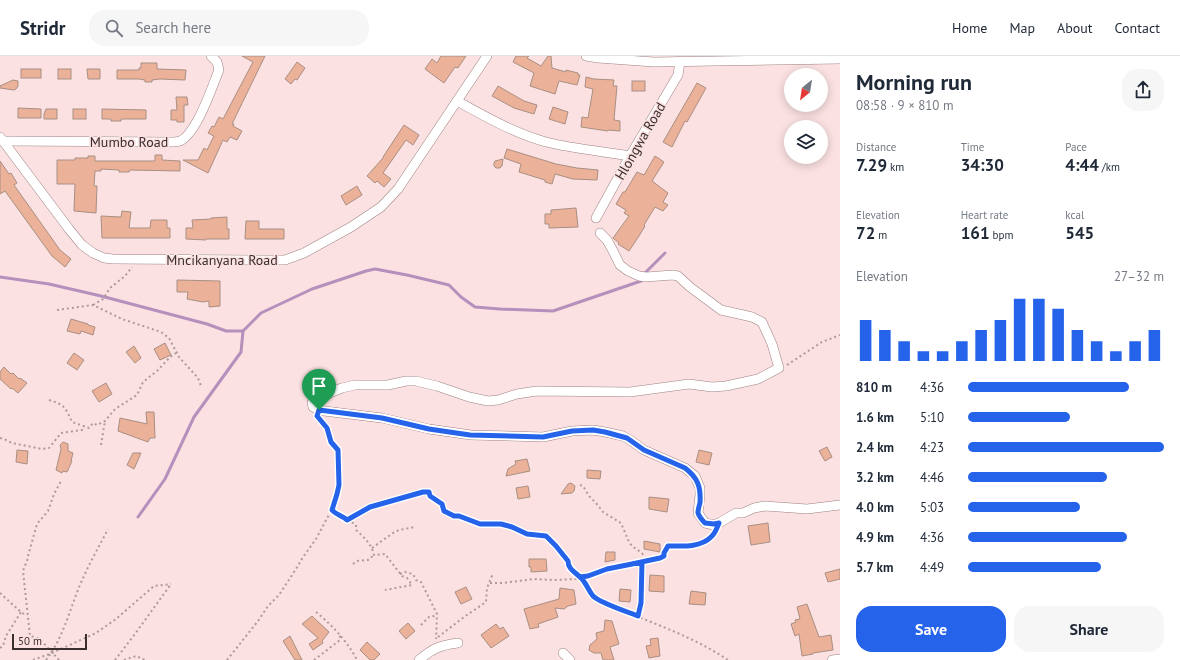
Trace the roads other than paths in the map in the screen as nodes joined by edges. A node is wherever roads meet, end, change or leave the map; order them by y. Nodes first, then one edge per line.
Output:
1 (211, 56) edge
2 (487, 56) edge
3 (586, 56) edge
4 (753, 58) edge
5 (840, 59) edge
6 (680, 61) junction
7 (457, 101) junction
8 (2, 139) edge
9 (630, 156) junction
10 (596, 218) dead end
11 (600, 233) dead end
12 (840, 505) edge
13 (458, 643) dead end
14 (840, 659) edge
15 (419, 660) edge
16 (832, 660) edge

1 - 8 street, Mumbo Road
2 - 7 street, Mncikanyana Road
3 - 6 street
4 - 5 street
4 - 6 street
6 - 9 street, Hlongwa Road
7 - 8 street, Mncikanyana Road
7 - 9 street
9 - 10 street, Hlongwa Road
11 - 12 street
13 - 15 street
14 - 16 street

